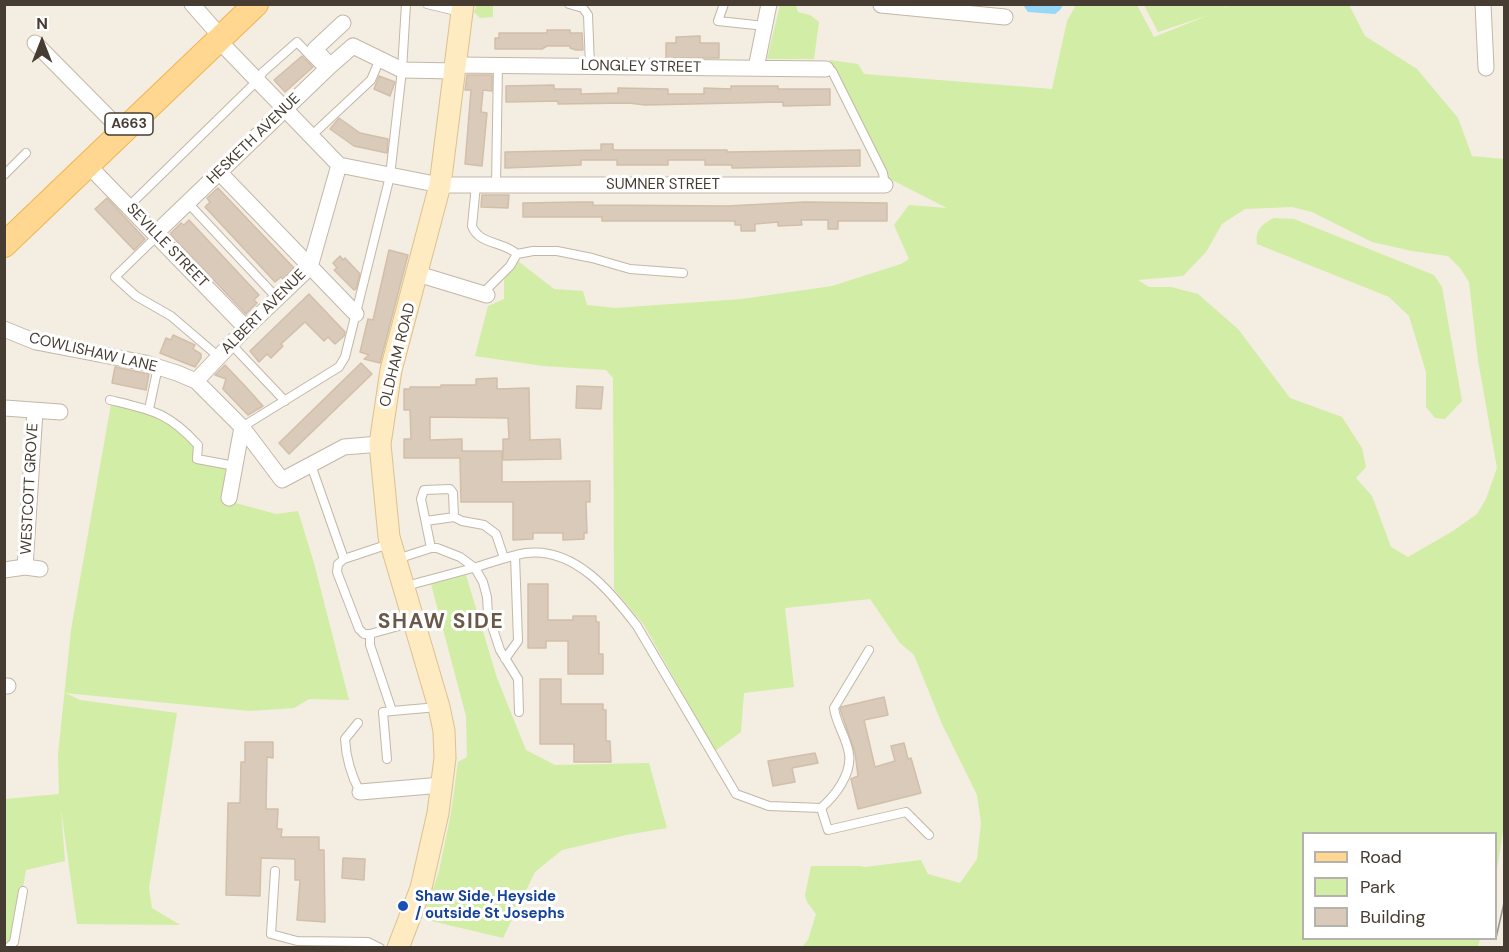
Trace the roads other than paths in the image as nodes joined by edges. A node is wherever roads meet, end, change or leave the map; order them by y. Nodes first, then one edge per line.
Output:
1 (192, 4) edge
2 (256, 4) edge
3 (406, 4) edge
4 (427, 4) edge
5 (569, 4) edge
6 (724, 4) edge
7 (769, 4) edge
8 (1483, 4) edge
9 (881, 5) edge
10 (462, 8) edge
11 (952, 8) edge
12 (1005, 17) dead end
13 (343, 23) dead end
14 (765, 26) junction
15 (224, 42) junction
16 (35, 43) dead end
17 (380, 59) junction
18 (498, 65) junction
19 (590, 66) junction
20 (456, 68) junction
21 (756, 68) junction
22 (1486, 68) dead end
23 (327, 69) junction
24 (826, 69) joint
25 (402, 70) junction
26 (257, 81) junction
27 (285, 110) junction
28 (122, 131) junction
29 (311, 136) junction
30 (26, 153) dead end
31 (87, 164) junction
32 (339, 165) junction
33 (219, 172) junction
34 (4, 175) edge
35 (390, 176) junction
36 (440, 185) junction
37 (476, 185) junction
38 (496, 185) junction
39 (885, 185) joint
40 (188, 203) junction
41 (129, 206) junction
42 (156, 233) junction
43 (4, 245) edge
44 (516, 254) junction
45 (310, 267) junction
46 (683, 273) dead end
47 (418, 274) junction
48 (485, 295) joint
49 (277, 298) junction
50 (356, 314) junction
51 (246, 328) junction
52 (4, 329) edge
53 (231, 344) junction
54 (219, 357) junction
55 (158, 367) junction
56 (195, 381) junction
57 (110, 399) dead end
58 (285, 401) junction
59 (5, 408) edge
60 (149, 409) junction
61 (35, 411) junction
62 (60, 412) dead end
63 (242, 427) junction
64 (380, 444) junction
65 (310, 465) junction
66 (235, 466) junction
67 (229, 498) dead end
68 (454, 517) junction
69 (426, 521) junction
70 (431, 548) junction
71 (393, 551) junction
72 (515, 556) junction
73 (504, 558) junction
74 (344, 559) junction
75 (475, 568) junction
76 (4, 570) edge
77 (405, 587) junction
78 (415, 621) junction
79 (370, 634) junction
80 (869, 650) dead end
81 (505, 659) junction
82 (440, 707) junction
83 (392, 711) junction
84 (519, 712) dead end
85 (358, 723) dead end
86 (387, 759) dead end
87 (442, 786) junction
88 (360, 792) joint
89 (821, 808) junction
90 (930, 835) dead end
91 (275, 871) dead end
92 (23, 891) dead end
93 (8, 948) edge
94 (380, 948) edge
95 (398, 948) edge

1 - 15 street
2 - 15 main road, A663
3 - 25 lane
4 - 10 lane
5 - 19 lane
6 - 14 lane
7 - 14 street
8 - 22 street
9 - 11 street
10 - 20 main road, OLDHAM ROAD
11 - 12 street
13 - 23 street
14 - 21 street
15 - 26 street
15 - 28 main road, A663
16 - 28 street
17 - 23 street, HESKETH AVENUE
17 - 25 street
17 - 29 lane
18 - 19 street, LONGLEY STREET
18 - 20 street, LONGLEY STREET
18 - 38 lane
19 - 21 street, LONGLEY STREET
20 - 25 street, LONGLEY STREET
20 - 36 main road, OLDHAM ROAD
21 - 24 street, LONGLEY STREET
23 - 26 lane
23 - 27 street, HESKETH AVENUE
24 - 39 lane
25 - 35 lane
26 - 27 street
26 - 41 lane
27 - 29 street
27 - 33 street, HESKETH AVENUE
28 - 31 main road, A663
29 - 32 street
30 - 34 lane
31 - 41 street, SEVILLE STREET
31 - 43 main road, A663
32 - 35 street, SUMNER STREET
32 - 45 street, ALBERT AVENUE
33 - 40 street, HESKETH AVENUE
33 - 45 street
35 - 36 street, SUMNER STREET
35 - 50 lane
36 - 37 street, SUMNER STREET
36 - 47 main road, OLDHAM ROAD
37 - 38 street, SUMNER STREET
37 - 44 lane
38 - 39 street, SUMNER STREET
40 - 42 street, HESKETH AVENUE
40 - 49 lane
41 - 42 street, SEVILLE STREET
42 - 51 street, SEVILLE STREET
42 - 54 lane
44 - 46 lane
44 - 48 lane
45 - 49 street, ALBERT AVENUE
45 - 50 street
47 - 48 street
47 - 64 main road, OLDHAM ROAD
49 - 51 street, ALBERT AVENUE
50 - 58 lane
51 - 53 street, ALBERT AVENUE
52 - 55 street, COWLISHAW LANE
53 - 54 street, ALBERT AVENUE
53 - 58 lane
54 - 56 street, ALBERT AVENUE
55 - 56 street, COWLISHAW LANE
55 - 60 lane
56 - 63 street, COWLISHAW LANE
57 - 60 lane
58 - 63 lane
59 - 61 street, WESTCOTT GROVE
60 - 66 lane
61 - 62 street, WESTCOTT GROVE
61 - 76 street, WESTCOTT GROVE
63 - 65 street, COWLISHAW LANE
63 - 66 street
64 - 65 street, COWLISHAW LANE
64 - 71 main road, OLDHAM ROAD
65 - 74 lane
66 - 67 street
68 - 69 lane
68 - 69 lane
68 - 73 lane
69 - 70 lane
70 - 71 lane
70 - 75 lane
71 - 74 lane
71 - 77 main road, OLDHAM ROAD
72 - 73 lane
72 - 81 lane
72 - 89 lane
73 - 75 lane
74 - 79 lane
75 - 77 lane
75 - 81 lane
77 - 78 main road, OLDHAM ROAD
78 - 79 lane
78 - 82 main road, OLDHAM ROAD
79 - 83 lane
80 - 89 lane
81 - 84 lane
82 - 83 lane
82 - 87 main road, OLDHAM ROAD
83 - 86 lane
85 - 88 lane
87 - 88 street
87 - 95 main road, OLDHAM ROAD
89 - 90 lane
91 - 94 lane
92 - 93 lane

